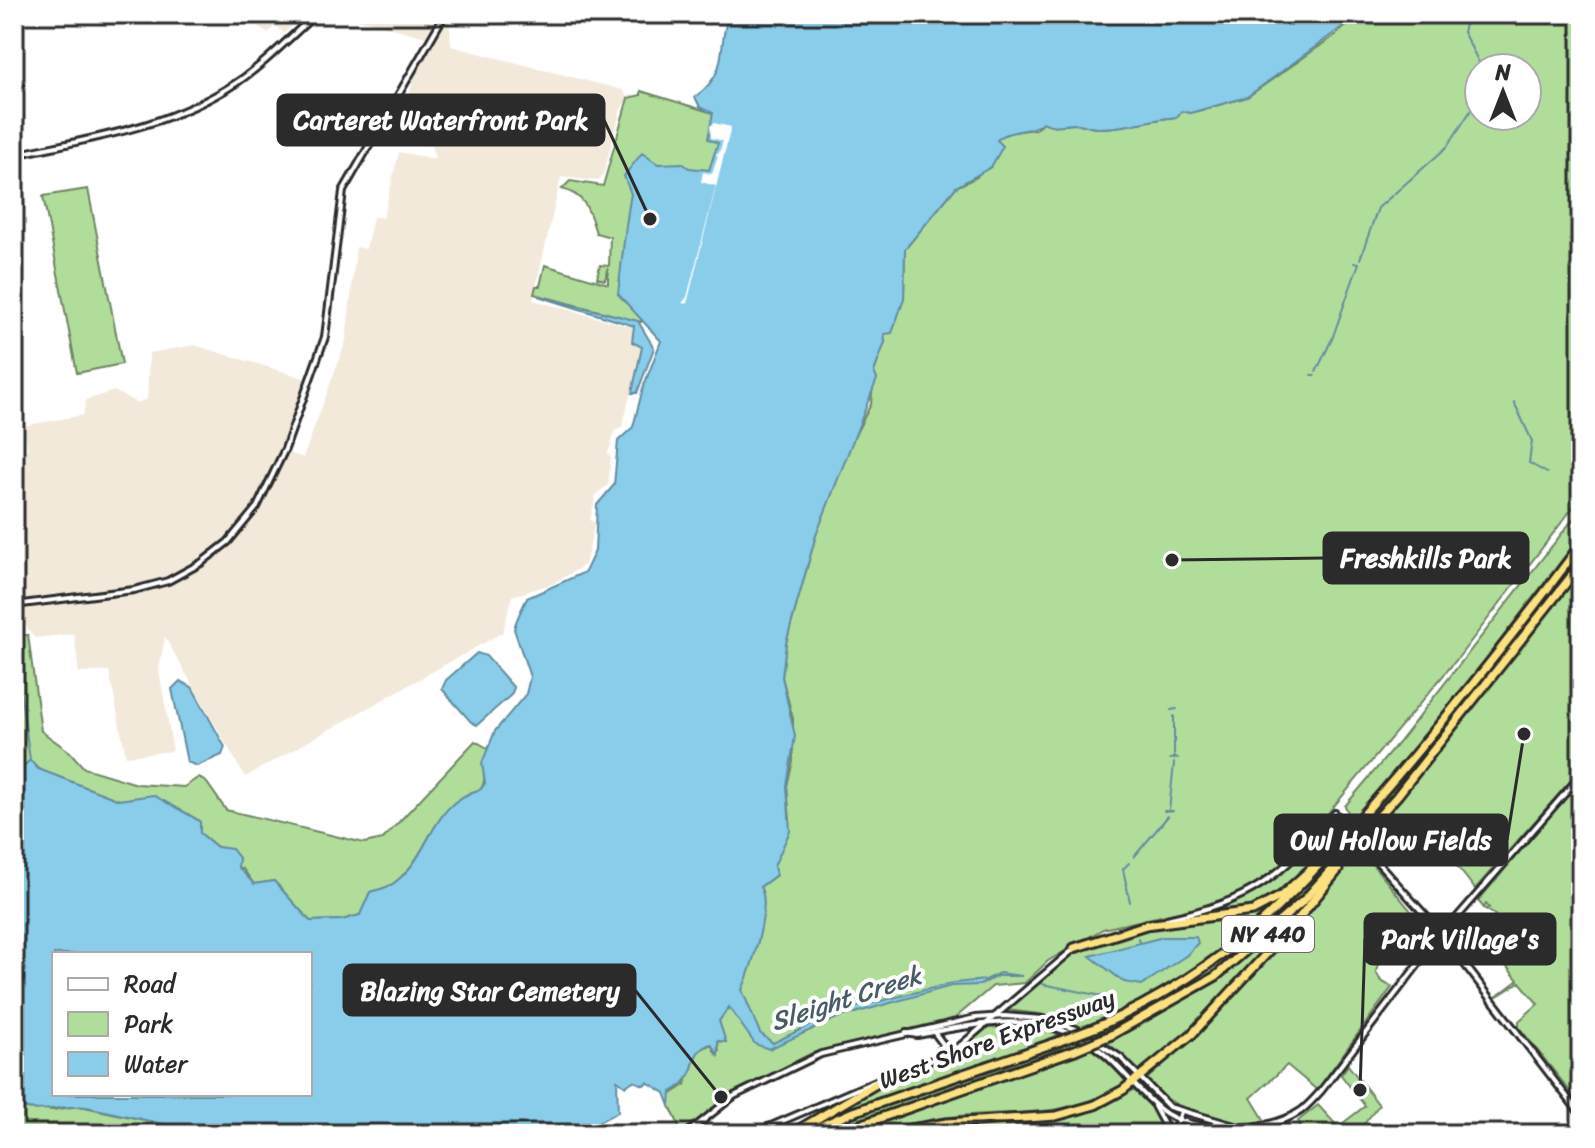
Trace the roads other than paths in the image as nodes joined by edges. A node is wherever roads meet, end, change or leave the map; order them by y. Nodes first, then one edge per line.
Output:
1 (314, 14) edge
2 (445, 14) edge
3 (391, 107) junction
4 (344, 117) dead end
5 (14, 155) edge
6 (1581, 544) edge
7 (1581, 564) edge
8 (14, 605) edge
9 (1581, 775) edge
10 (1397, 796) junction
11 (1358, 821) junction
12 (1441, 935) junction
13 (1074, 948) junction
14 (996, 1016) junction
15 (989, 1022) junction
16 (934, 1032) junction
17 (906, 1033) junction
18 (929, 1062) junction
19 (893, 1074) junction
20 (1137, 1080) junction
21 (1151, 1100) junction
22 (1181, 1112) junction
23 (1581, 1115) edge
24 (1177, 1119) junction
25 (1241, 1127) junction
26 (686, 1134) edge
27 (752, 1134) edge
28 (791, 1134) edge
29 (803, 1134) edge
30 (834, 1134) edge
31 (880, 1134) edge
32 (1171, 1134) edge

1 - 5 street
2 - 3 street
3 - 4 street
3 - 8 street
6 - 11 highway, West Shore Expressway / NY 440
7 - 10 highway, West Shore Expressway / NY 440
9 - 12 street
10 - 20 highway
10 - 30 highway, West Shore Expressway / NY 440, bridge
11 - 13 highway
11 - 29 highway, West Shore Expressway / NY 440, bridge
12 - 13 street, bridge
12 - 23 street
12 - 25 street
13 - 14 street
14 - 15 street
14 - 17 street
14 - 20 street
15 - 16 street
15 - 18 street
15 - 20 street
16 - 17 street
16 - 18 street
17 - 26 street
18 - 19 street
19 - 27 street
19 - 28 highway
20 - 21 street
20 - 22 street
20 - 31 highway
21 - 24 street
21 - 32 street
22 - 24 street
22 - 25 street
24 - 25 street
24 - 32 street

